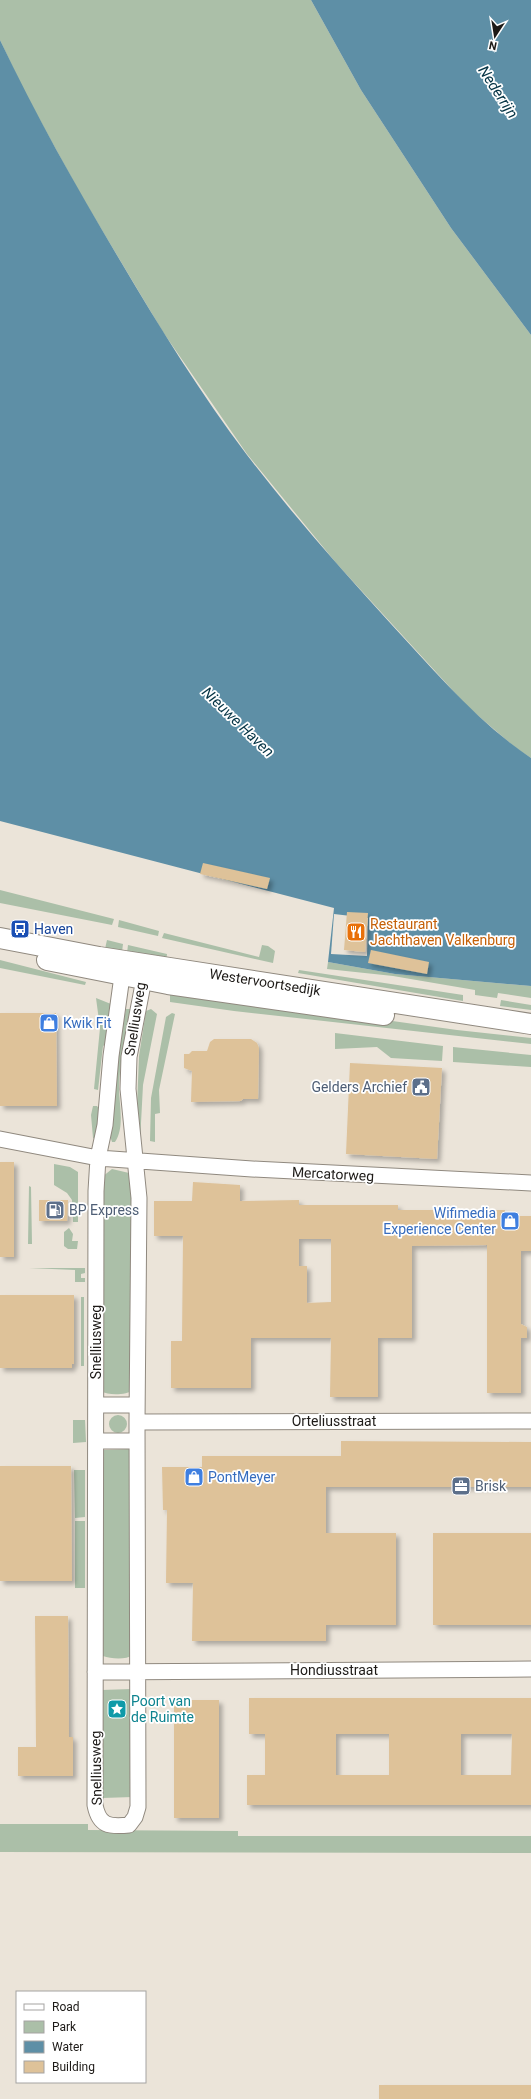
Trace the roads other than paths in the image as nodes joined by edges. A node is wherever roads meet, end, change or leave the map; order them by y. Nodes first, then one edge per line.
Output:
1 (0, 938) edge
2 (0, 949) edge
3 (134, 972) junction
4 (531, 1024) edge
5 (531, 1034) edge
6 (0, 1139) edge
7 (98, 1158) junction
8 (136, 1161) junction
9 (531, 1183) edge
10 (96, 1405) junction
11 (137, 1405) junction
12 (137, 1422) junction
13 (531, 1422) edge
14 (96, 1441) junction
15 (137, 1441) junction
16 (531, 1669) edge
17 (138, 1671) junction
18 (95, 1672) junction

1 - 3 main road, Westervoortsedijk
2 - 3 main road, Westervoortsedijk
3 - 4 main road, Westervoortsedijk
3 - 5 main road, Westervoortsedijk
3 - 7 street, Snelliusweg
3 - 8 street, Snelliusweg
6 - 7 street
7 - 8 street
7 - 10 street, Snelliusweg
8 - 9 street, Mercatorweg
8 - 11 street, Snelliusweg
10 - 11 street
10 - 14 street, Snelliusweg
11 - 12 street, Snelliusweg
12 - 13 street, Orteliusstraat
12 - 15 street, Snelliusweg
14 - 15 street
14 - 18 street, Snelliusweg
15 - 17 street, Snelliusweg
16 - 17 street, Hondiusstraat
17 - 18 street
17 - 18 street, Snelliusweg

